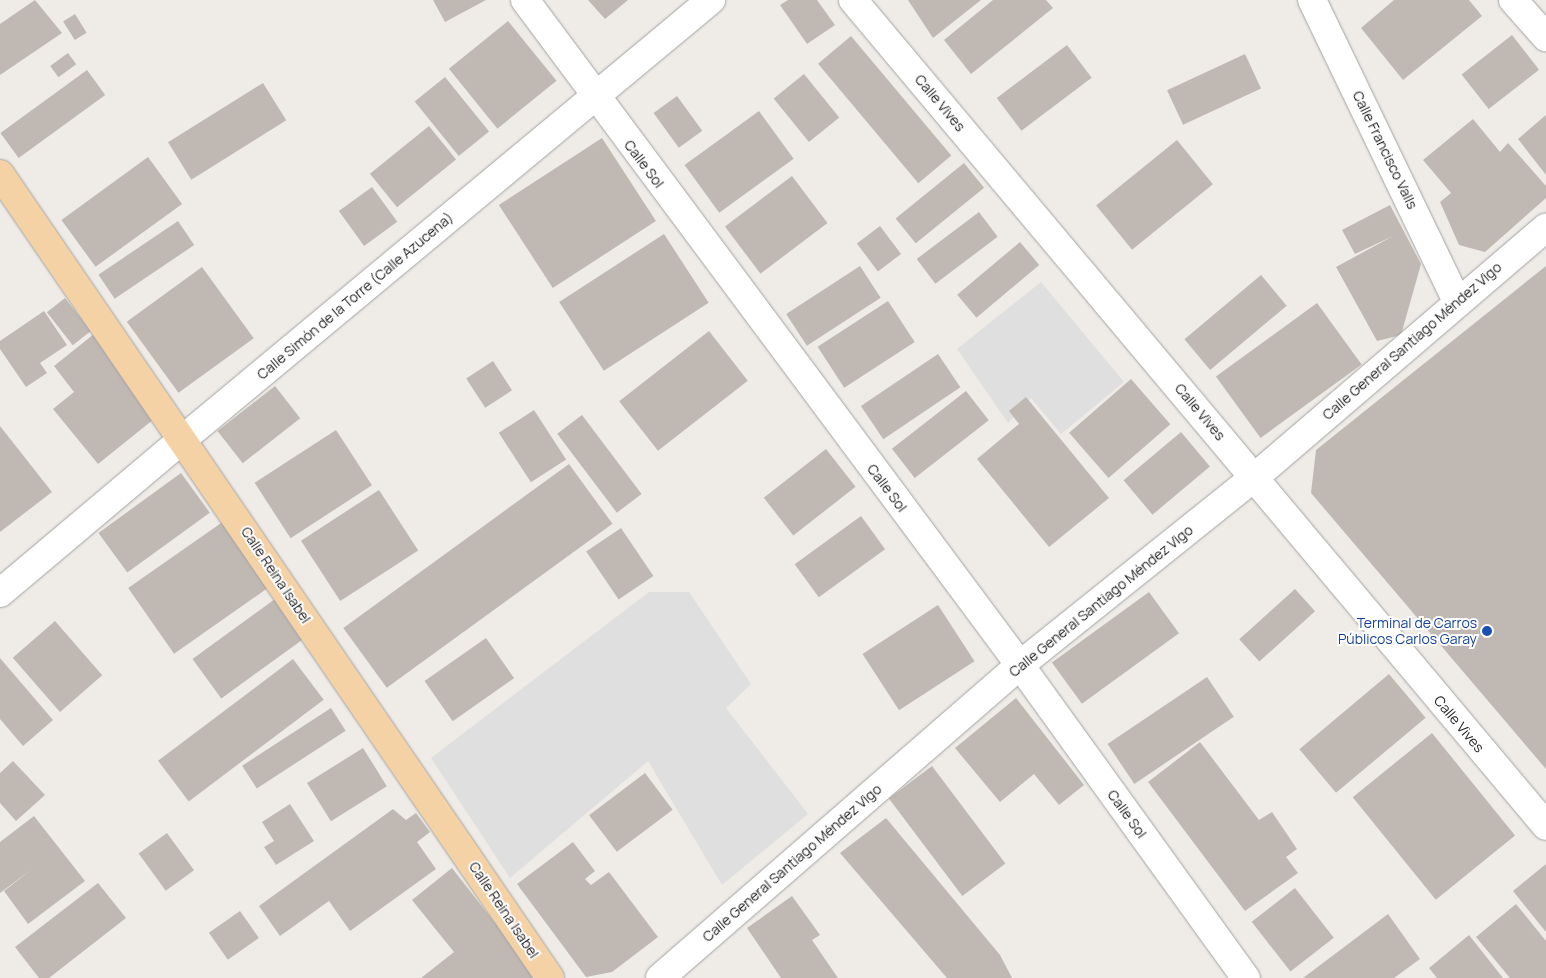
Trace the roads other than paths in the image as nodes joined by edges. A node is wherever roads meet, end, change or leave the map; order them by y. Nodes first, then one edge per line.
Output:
1 (525, 0) edge
2 (711, 0) edge
3 (853, 0) edge
4 (1312, 0) edge
5 (1513, 0) edge
6 (1546, 37) edge
7 (594, 97) junction
8 (0, 174) edge
9 (1546, 228) edge
10 (1457, 300) junction
11 (183, 439) junction
12 (1255, 477) junction
13 (0, 593) edge
14 (1020, 665) junction
15 (1546, 826) edge
16 (550, 978) edge
17 (660, 978) edge
18 (1246, 978) edge

1 - 7 street, Calle Sol
2 - 7 street, Calle Simón de la Torre (Calle Azucena)
3 - 12 street, Calle Vives
4 - 10 street, Calle Francisco Valls
5 - 6 street
7 - 11 street, Calle Simón de la Torre (Calle Azucena)
7 - 14 street, Calle Sol
8 - 11 main road, Calle Reina Isabel
9 - 10 street, Calle General Santiago Méndez Vigo
10 - 12 street, Calle General Santiago Méndez Vigo
11 - 13 street, Calle Simón de la Torre (Calle Azucena)
11 - 16 main road, Calle Reina Isabel
12 - 14 street, Calle General Santiago Méndez Vigo
12 - 15 street, Calle Vives
14 - 17 street, Calle General Santiago Méndez Vigo
14 - 18 street, Calle Sol

